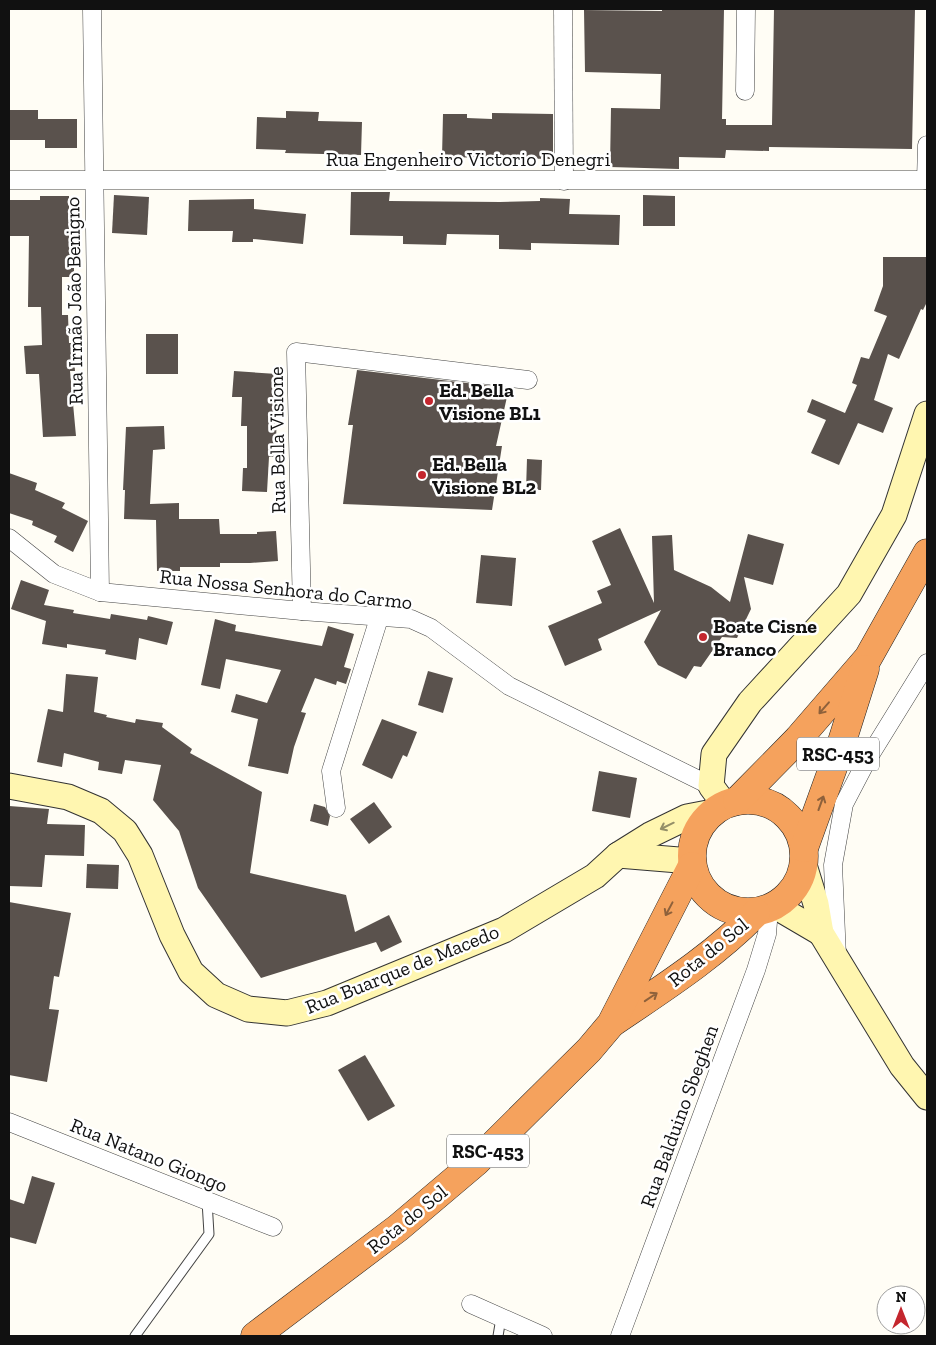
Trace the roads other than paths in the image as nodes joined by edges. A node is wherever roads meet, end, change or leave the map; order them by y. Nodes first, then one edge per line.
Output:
1 (92, 9) edge
2 (563, 9) edge
3 (746, 9) edge
4 (746, 91) dead end
5 (927, 144) edge
6 (9, 180) edge
7 (94, 180) junction
8 (927, 180) edge
9 (564, 181) junction
10 (528, 380) dead end
11 (927, 414) edge
12 (9, 538) edge
13 (927, 554) edge
14 (100, 592) junction
15 (302, 612) junction
16 (380, 616) junction
17 (868, 658) junction
18 (927, 663) edge
19 (9, 786) edge
20 (721, 801) junction
21 (336, 808) dead end
22 (618, 855) junction
23 (804, 857) junction
24 (692, 863) junction
25 (767, 909) junction
26 (821, 934) junction
27 (838, 962) junction
28 (611, 1024) junction
29 (927, 1097) edge
30 (9, 1122) edge
31 (207, 1201) junction
32 (273, 1227) dead end
33 (471, 1304) dead end
34 (501, 1318) junction
35 (135, 1336) edge
36 (255, 1336) edge
37 (498, 1336) edge
38 (543, 1336) edge
39 (620, 1336) edge

1 - 7 street, Rua Irmão João Benigno
2 - 9 street
3 - 4 street
5 - 8 street
6 - 7 street, Rua Engenheiro Victorio Denegri
7 - 9 street, Rua Engenheiro Victorio Denegri
7 - 14 street, Rua Irmão João Benigno
8 - 9 street, Rua Engenheiro Victorio Denegri
10 - 15 street, Rua Bella Visione
11 - 20 main road
12 - 14 street, Rua Nossa Senhora do Carmo
13 - 17 highway, RSC-453
14 - 15 street, Rua Nossa Senhora do Carmo
15 - 16 street, Rua Nossa Senhora do Carmo
16 - 20 street, Rua Nossa Senhora do Carmo
16 - 21 street
17 -> 20 highway, RSC-453
23 -> 17 highway, RSC-453
18 - 27 street
19 - 22 main road, Rua Buarque de Macedo
20 -> 22 main road, Rua Buarque de Macedo
20 - 23 highway, Rua Buarque de Macedo
20 - 24 highway, RSC-453
22 - 24 main road
23 - 25 highway, RSC-453
23 - 26 main road, Rua Buarque de Macedo
24 - 25 highway, Rua Buarque de Macedo
24 -> 28 highway, Rota do Sol / RSC-453
25 - 26 main road, Rua Buarque de Macedo
28 -> 25 highway, Rota do Sol / RSC-453
25 - 39 street, Rua Balduino Sbeghen
26 - 27 main road, Rua Buarque de Macedo
27 - 29 main road, Rua Buarque de Macedo
28 - 36 highway, Rota do Sol / RSC-453
30 - 31 street, Rua Natano Giongo
31 - 32 street, Rua Natano Giongo
31 - 35 lane
33 - 34 street
34 - 37 lane
34 - 38 street

